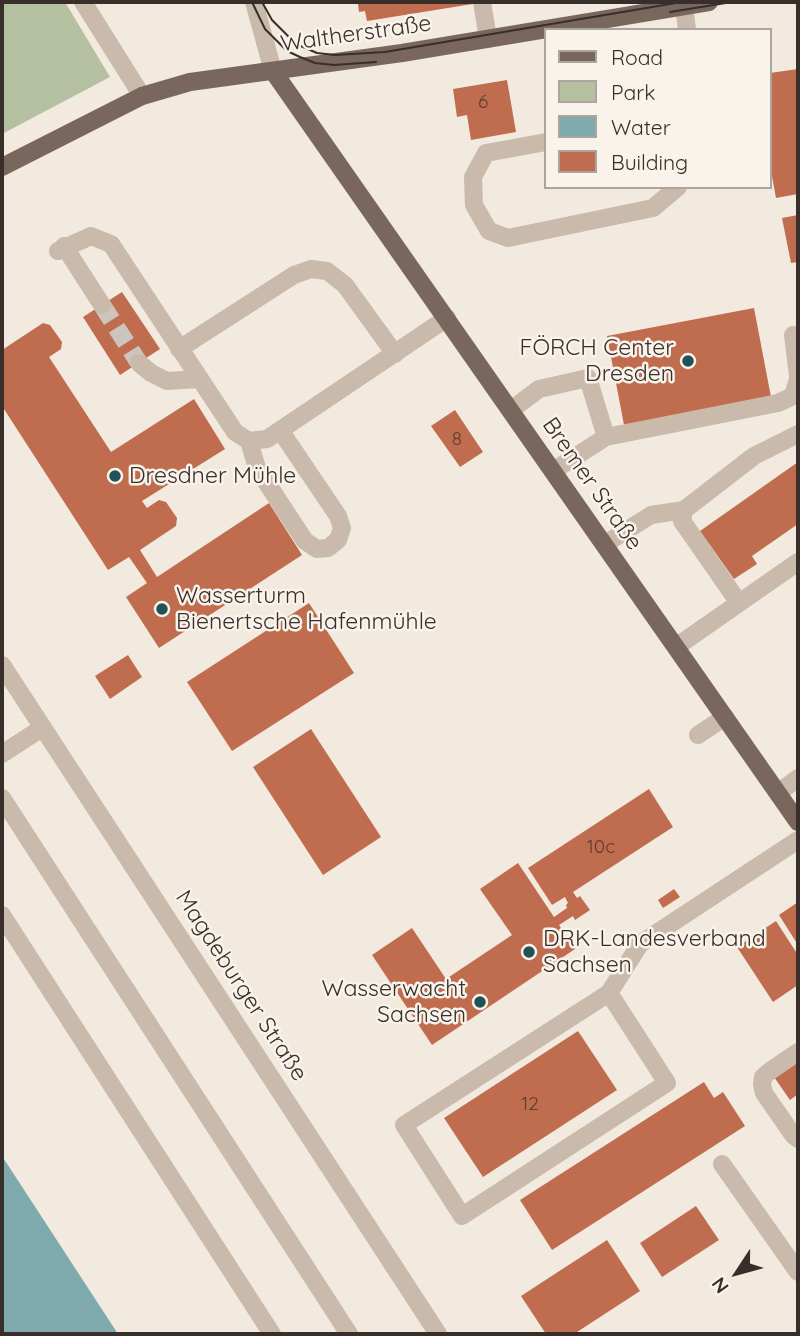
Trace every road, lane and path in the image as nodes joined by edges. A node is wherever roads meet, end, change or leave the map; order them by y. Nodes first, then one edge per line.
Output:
1 (83, 2) edge
2 (254, 2) edge
3 (482, 2) edge
4 (709, 2) edge
5 (684, 6) junction
6 (553, 28) edge
7 (687, 28) edge
8 (544, 30) edge
9 (488, 39) junction
10 (273, 71) junction
11 (142, 96) junction
12 (544, 142) edge
13 (2, 167) edge
14 (676, 189) edge
15 (102, 305) tunnel mouth
16 (447, 318) junction
17 (793, 335) dead end
18 (179, 349) junction
19 (395, 354) junction
20 (139, 363) tunnel mouth
21 (798, 378) edge
22 (199, 379) junction
23 (511, 410) junction
24 (280, 430) junction
25 (798, 433) edge
26 (606, 437) junction
27 (248, 442) junction
28 (553, 471) junction
29 (684, 510) junction
30 (605, 544) junction
31 (798, 562) edge
32 (739, 603) junction
33 (676, 647) junction
34 (2, 666) edge
35 (725, 717) junction
36 (42, 727) junction
37 (698, 735) dead end
38 (2, 754) edge
39 (798, 778) edge
40 (778, 793) junction
41 (2, 798) edge
42 (798, 822) edge
43 (798, 840) edge
44 (2, 915) edge
45 (609, 993) junction
46 (798, 1052) edge
47 (798, 1139) edge
48 (722, 1164) dead end
49 (798, 1272) edge
50 (433, 1332) edge
51 (272, 1334) edge
52 (349, 1334) edge

1 - 11 street
2 - 10 street
3 - 9 street
4 - 5 main road, Waltherstraße
5 - 6 main road, Waltherstraße
5 - 7 street
8 - 9 main road, Waltherstraße
9 - 10 main road, Waltherstraße
10 - 11 main road, Waltherstraße
10 - 16 main road, Bremer Straße
11 - 13 main road, Waltherstraße
12 - 14 street
15 - 18 street
16 - 19 street
16 - 23 main road, Bremer Straße
17 - 21 street
18 - 19 street
18 - 22 street
19 - 24 street
20 - 22 street
21 - 26 street
22 - 27 street
23 - 26 street
23 - 28 main road, Bremer Straße
24 - 27 street
24 - 27 street
25 - 29 street
26 - 28 street
28 - 30 main road, Bremer Straße
29 - 30 street
29 - 32 street
30 - 33 main road, Bremer Straße
31 - 32 street
32 - 33 street
33 - 35 main road, Bremer Straße
34 - 36 street, Magdeburger Straße
35 - 37 street
35 - 40 main road, Bremer Straße
36 - 38 street
36 - 50 street, Magdeburger Straße
39 - 40 street
40 - 42 main road, Bremer Straße
41 - 52 street
43 - 45 street
44 - 51 street
45 - 45 street
46 - 47 street
48 - 49 street

